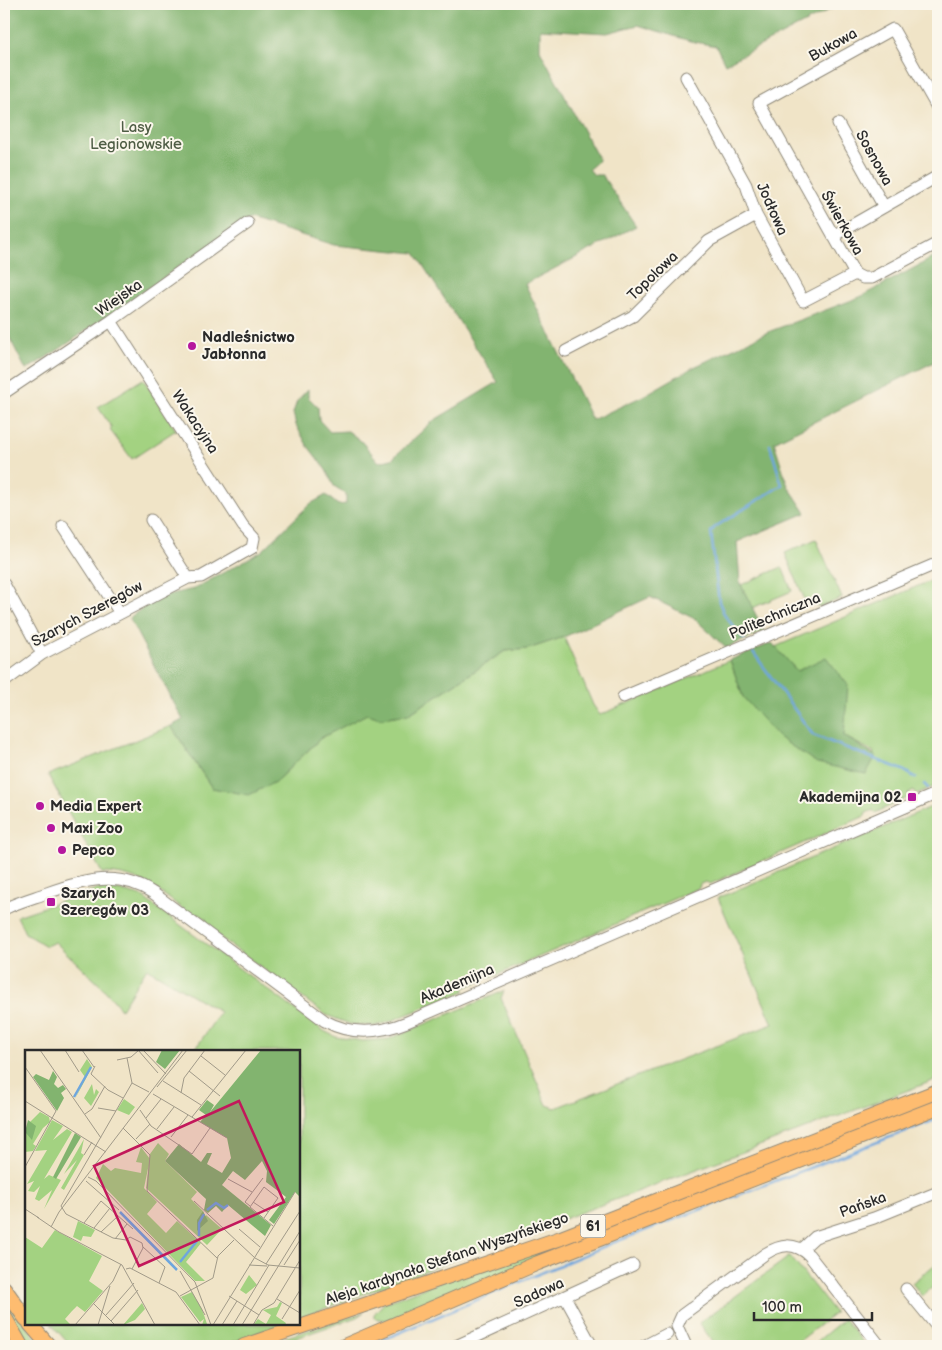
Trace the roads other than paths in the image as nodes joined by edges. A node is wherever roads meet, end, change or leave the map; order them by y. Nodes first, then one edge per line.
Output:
1 (686, 77) dead end
2 (759, 103) joint
3 (938, 109) edge
4 (838, 124) dead end
5 (938, 176) edge
6 (884, 207) junction
7 (756, 216) junction
8 (248, 223) dead end
9 (833, 236) junction
10 (938, 242) edge
11 (855, 274) junction
12 (111, 322) junction
13 (566, 351) dead end
14 (4, 393) edge
15 (151, 520) dead end
16 (62, 526) dead end
17 (254, 538) joint
18 (938, 564) edge
19 (188, 578) junction
20 (4, 584) edge
21 (120, 613) junction
22 (42, 654) junction
23 (4, 682) edge
24 (624, 697) dead end
25 (938, 793) edge
26 (4, 909) edge
27 (938, 1091) edge
28 (938, 1107) edge
29 (938, 1192) edge
30 (802, 1249) junction
31 (633, 1265) dead end
32 (4, 1288) edge
33 (906, 1289) dead end
34 (565, 1297) junction
35 (4, 1316) edge
36 (25, 1318) edge
37 (31, 1325) edge
38 (938, 1328) edge
39 (667, 1334) dead end
40 (478, 1342) edge
41 (21, 1346) edge
42 (49, 1346) edge
43 (244, 1346) edge
44 (344, 1346) edge
45 (456, 1346) edge
46 (592, 1346) edge
47 (644, 1346) edge
48 (686, 1346) edge
49 (880, 1346) edge

1 - 7 street, Jodłowa
2 - 3 street, Bukowa
2 - 9 street, Świerkowa
4 - 6 street, Sosnowa
5 - 6 street, Sosnowa
6 - 9 street, Sosnowa
7 - 11 street, Jodłowa
7 - 13 street, Topolowa
8 - 12 street, Wiejska
9 - 11 street, Świerkowa
10 - 11 street, Świerkowa
12 - 14 street, Wiejska
12 - 17 street, Wakacyjna
15 - 19 street
16 - 21 street
17 - 19 street, Szarych Szeregów
18 - 24 street, Politechniczna
19 - 21 street, Szarych Szeregów
20 - 22 street
21 - 22 street, Szarych Szeregów
22 - 23 street, Szarych Szeregów
25 - 26 street, Akademijna
27 - 43 main road, Aleja kardynała Stefana Wyszyńskiego / 61
28 - 44 main road, Aleja kardynała Stefana Wyszyńskiego / 61
29 - 30 street, Pańska
30 - 48 street
30 - 49 street
31 - 34 street, Sadowa
32 - 36 main road
33 - 38 street
34 - 40 street, Sadowa
34 - 46 street
35 - 41 main road
37 - 42 main road
39 - 47 street
40 - 45 street, Sadowa

